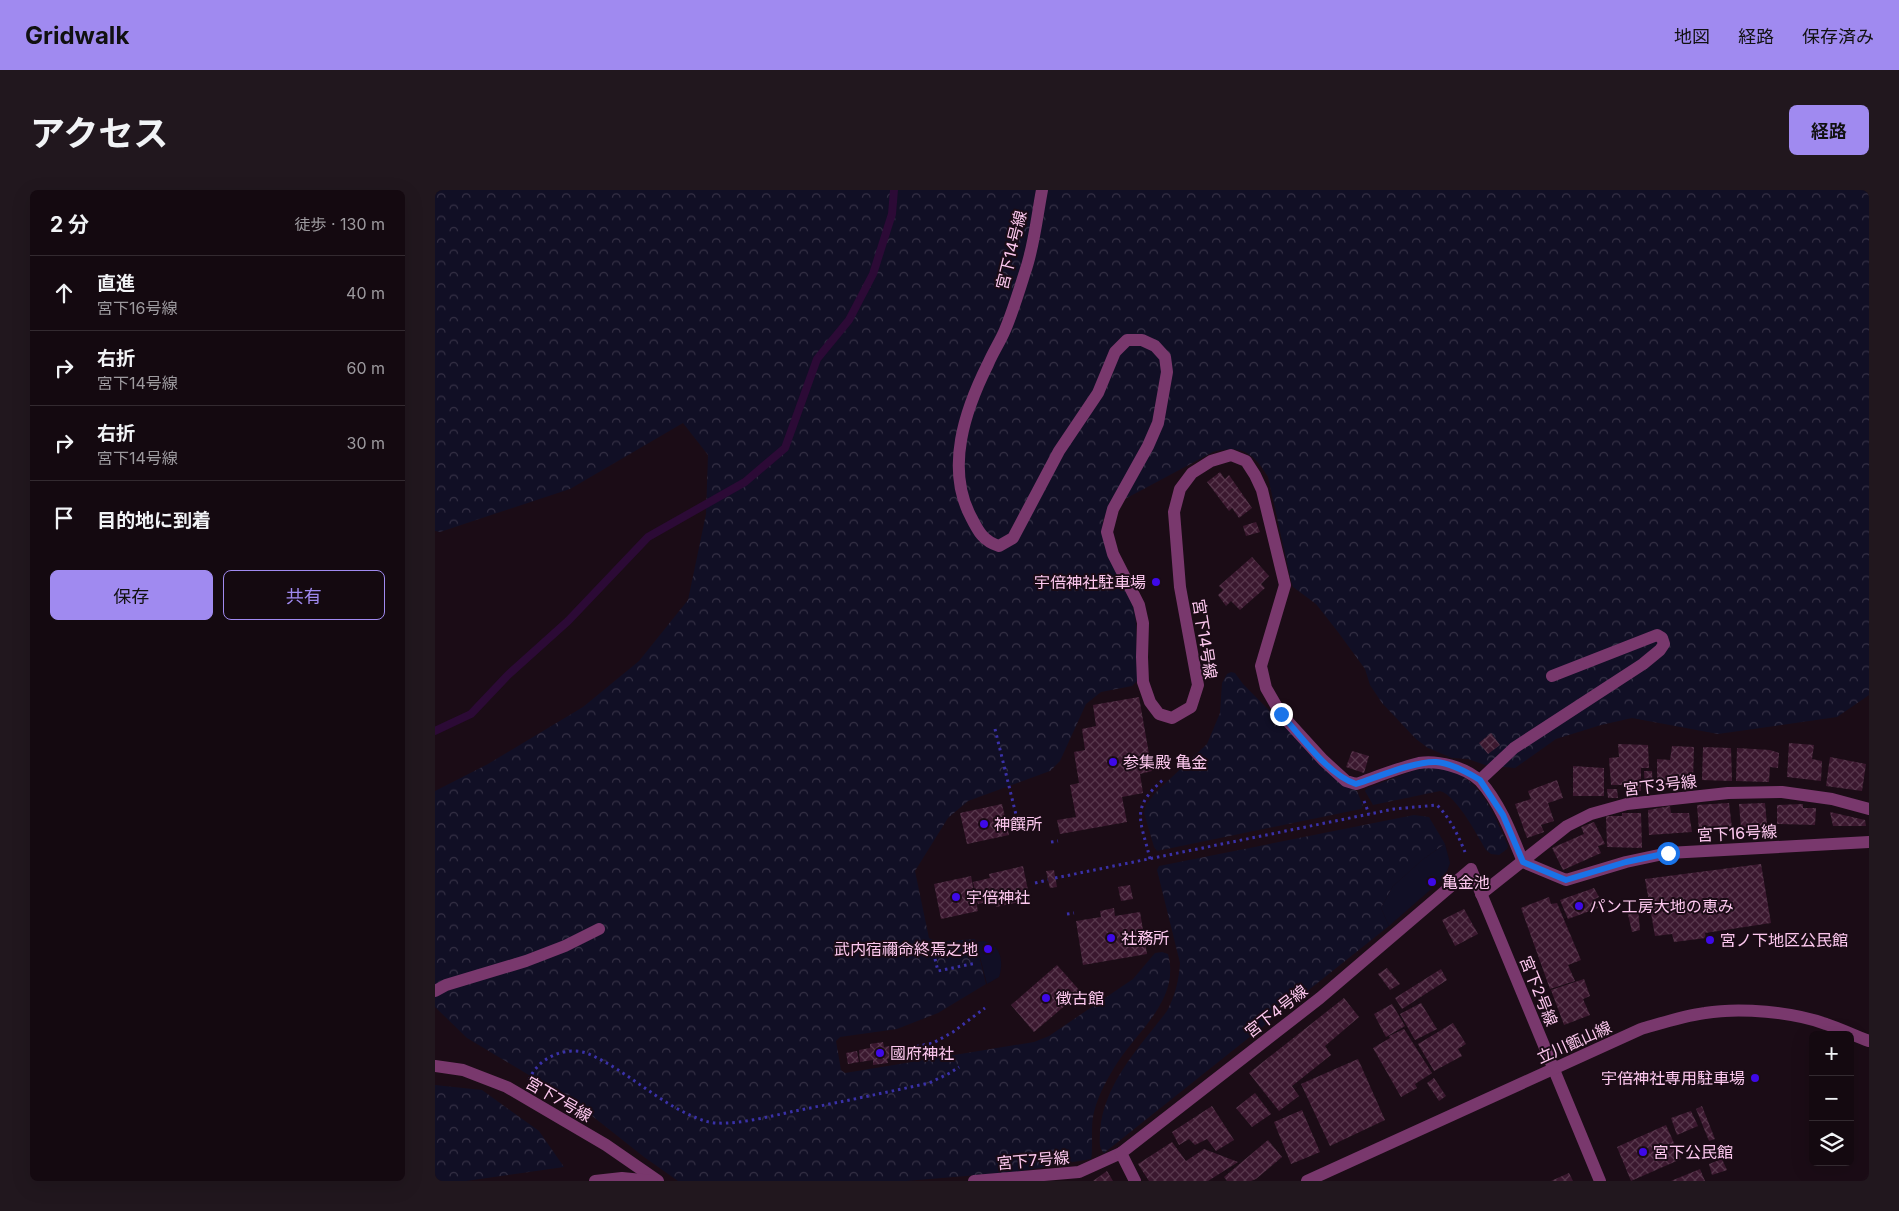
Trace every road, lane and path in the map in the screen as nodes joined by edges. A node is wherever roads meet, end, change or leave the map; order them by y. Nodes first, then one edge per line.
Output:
1 (1042, 190) edge
2 (1552, 676) dead end
3 (995, 728) dead end
4 (1164, 779) dead end
5 (1480, 780) junction
6 (1869, 809) edge
7 (1019, 828) dead end
8 (1459, 838) dead end
9 (1058, 841) dead end
10 (1051, 842) dead end
11 (1869, 842) edge
12 (1151, 859) junction
13 (1523, 862) junction
14 (1471, 869) joint
15 (1055, 878) dead end
16 (1048, 880) dead end
17 (1035, 882) dead end
18 (1481, 894) junction
19 (1074, 913) dead end
20 (1067, 914) dead end
21 (599, 929) dead end
22 (935, 959) dead end
23 (976, 963) dead end
24 (435, 991) edge
25 (985, 1008) dead end
26 (1869, 1041) edge
27 (909, 1048) dead end
28 (435, 1066) edge
29 (959, 1067) dead end
30 (1554, 1069) junction
31 (522, 1097) junction
32 (1121, 1154) junction
33 (595, 1181) edge
34 (652, 1181) edge
35 (658, 1181) edge
36 (974, 1181) edge
37 (1135, 1181) edge
38 (1307, 1181) edge
39 (1600, 1181) edge

1 - 5 street, 宮下14号線
2 - 5 street
3 - 7 path
4 - 12 path
5 - 13 street, 宮下14号線
6 - 13 street, 宮下3号線
8 - 12 path
9 - 10 path
11 - 13 street, 宮下16号線
12 - 15 path
13 - 18 street, 宮下3号線
14 - 18 street, 宮下2号線
14 - 32 street, 宮下4号線
16 - 17 path
18 - 30 street, 宮下2号線
19 - 20 path
21 - 24 street
22 - 23 path
25 - 27 path
26 - 30 street, 立川甑山線
28 - 31 street, 宮下7号線
29 - 31 path
30 - 38 street, 立川甑山線
30 - 39 street, 宮下2号線
31 - 35 street, 宮下7号線
32 - 36 street, 宮下7号線
32 - 37 street
33 - 34 street

